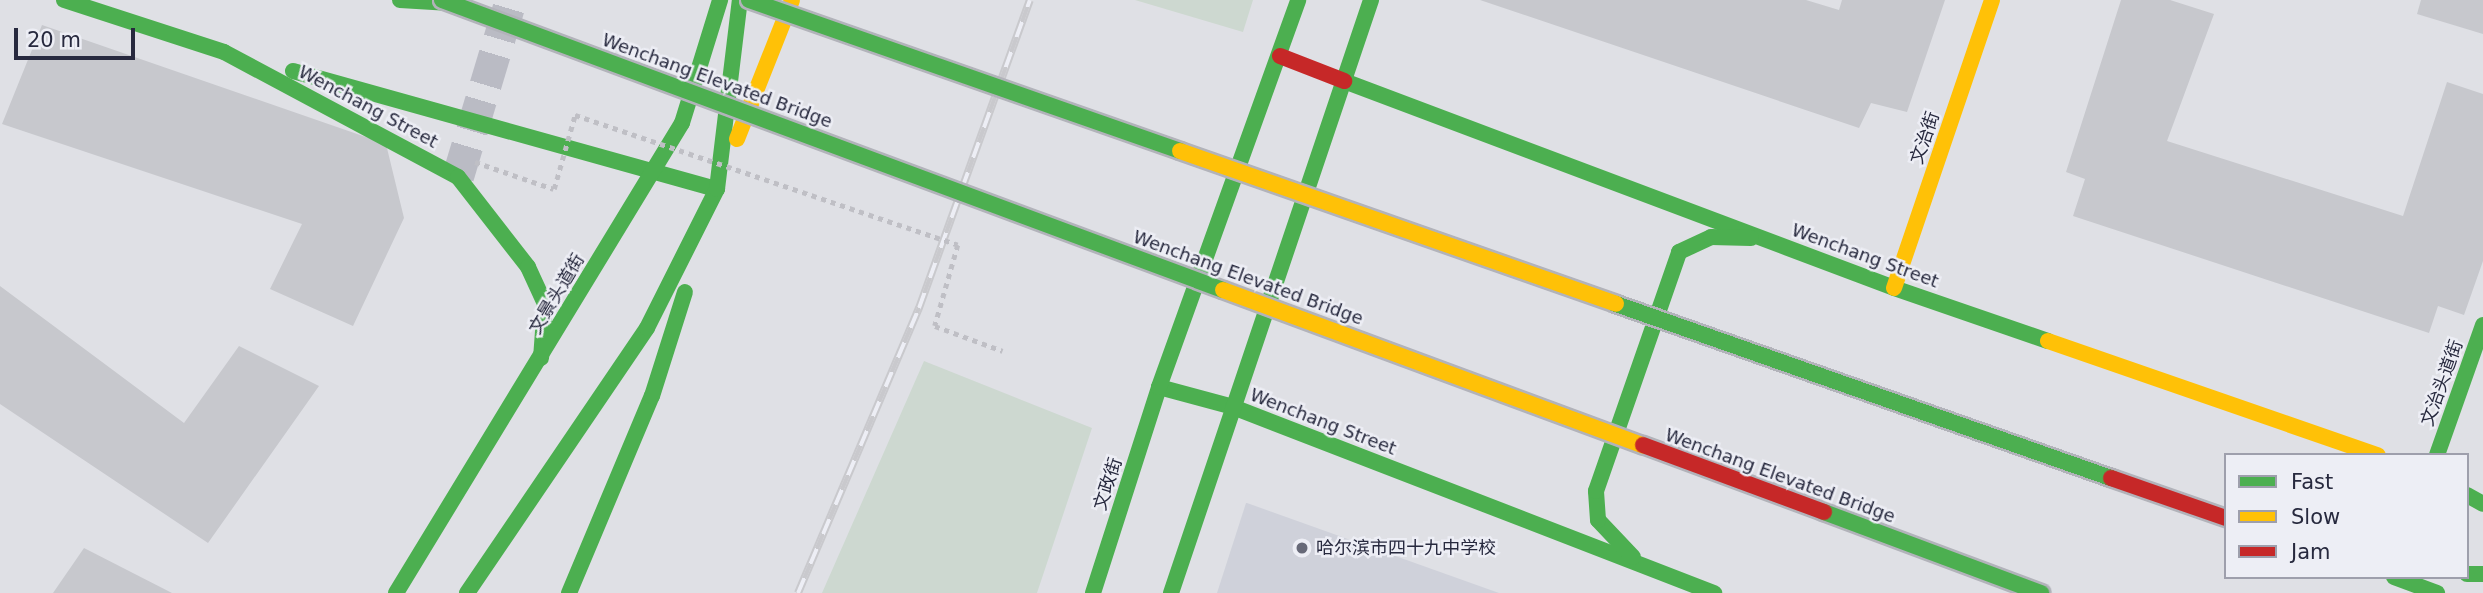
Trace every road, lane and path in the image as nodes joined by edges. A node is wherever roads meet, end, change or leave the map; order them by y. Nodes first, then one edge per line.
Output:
1 (64, 0) edge
2 (400, 0) edge
3 (720, 0) edge
4 (740, 0) edge
5 (749, 0) edge
6 (792, 0) edge
7 (1298, 0) edge
8 (1371, 0) edge
9 (1992, 0) edge
10 (446, 2) edge
11 (224, 52) junction
12 (1280, 56) junction
13 (1344, 81) junction
14 (475, 162) dead end
15 (653, 170) junction
16 (717, 190) junction
17 (1763, 239) junction
18 (1894, 288) junction
19 (2483, 325) edge
20 (1003, 351) dead end
21 (541, 358) junction
22 (1159, 387) junction
23 (1233, 407) junction
24 (2372, 453) edge
25 (2438, 453) edge
26 (2224, 517) edge
27 (1643, 566) junction
28 (2398, 579) edge
29 (396, 593) edge
30 (467, 593) edge
31 (569, 593) edge
32 (1093, 593) edge
33 (1171, 593) edge
34 (1713, 593) edge
35 (2041, 593) edge
36 (2437, 593) edge

1 - 11 main road, Wenchang Street
2 - 10 main road, Wenchang Elevated Bridge
3 - 15 main road, 文景头道街
4 - 16 main road
5 - 26 main road, bridge
6 - 16 main road
7 - 12 main road
8 - 13 main road
9 - 18 main road, 文治街
10 - 35 main road, Wenchang Elevated Bridge, bridge
11 - 15 main road
11 - 21 main road, Wenchang Street
12 - 13 main road, Wenchang Street
12 - 22 main road, 文政街
13 - 17 main road, Wenchang Street
13 - 23 main road
14 - 20 path, bridge
15 - 16 main road
15 - 21 main road, 文景头道街
16 - 30 main road
16 - 31 main road
17 - 18 main road, Wenchang Street
17 - 27 main road
18 - 24 main road, Wenchang Street
19 - 25 main road, 文治头道街
21 - 29 main road, 文景头道街
22 - 23 main road, Wenchang Street
22 - 32 main road, 文政街
23 - 27 main road, Wenchang Street
23 - 33 main road
27 - 34 main road, Wenchang Street
28 - 36 main road

